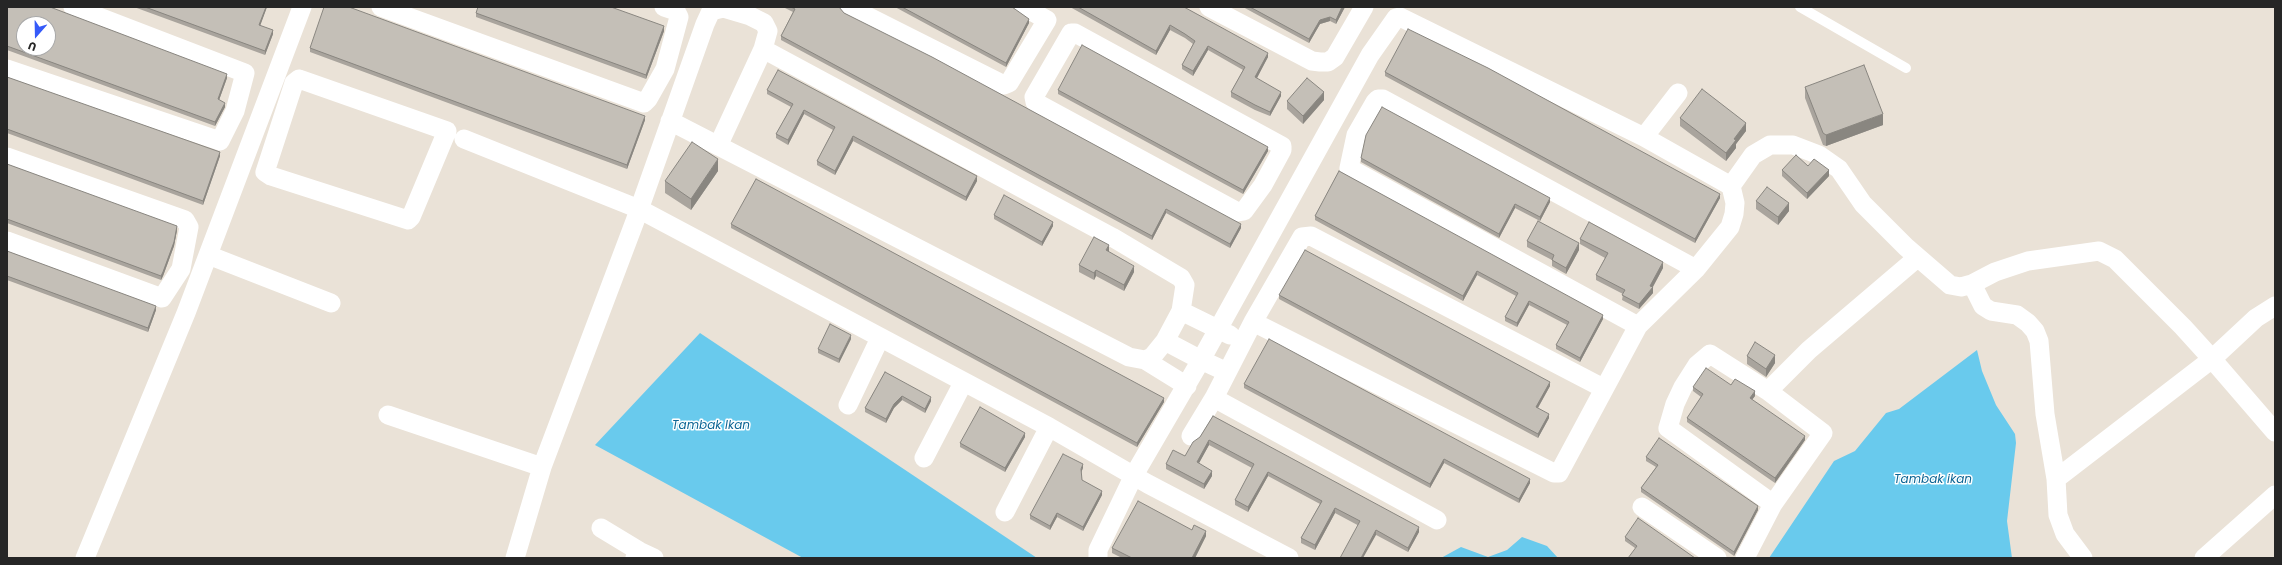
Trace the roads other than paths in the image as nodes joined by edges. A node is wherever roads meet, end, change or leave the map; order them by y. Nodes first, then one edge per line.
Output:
1 (73, 7) edge
2 (302, 7) edge
3 (381, 7) edge
4 (664, 7) edge
5 (849, 7) edge
6 (1024, 7) edge
7 (1208, 7) edge
8 (1364, 7) edge
9 (1800, 7) edge
10 (751, 11) edge
11 (1345, 42) junction
12 (763, 49) junction
13 (1370, 54) junction
14 (1906, 68) dead end
15 (665, 69) junction
16 (7, 70) edge
17 (686, 77) junction
18 (1678, 93) dead end
19 (235, 111) junction
20 (260, 120) junction
21 (670, 121) junction
22 (1332, 123) junction
23 (280, 126) junction
24 (1356, 135) junction
25 (1644, 137) junction
26 (464, 139) dead end
27 (718, 146) junction
28 (7, 157) edge
29 (1263, 185) junction
30 (1731, 186) junction
31 (1288, 201) junction
32 (639, 209) junction
33 (7, 241) edge
34 (208, 255) junction
35 (1917, 258) junction
36 (181, 269) junction
37 (1696, 269) junction
38 (200, 277) junction
39 (1972, 284) junction
40 (331, 302) dead end
41 (2275, 306) edge
42 (1181, 311) junction
43 (1253, 322) junction
44 (1638, 326) junction
45 (1220, 329) junction
46 (880, 338) junction
47 (1166, 341) junction
48 (1243, 342) junction
49 (2212, 359) junction
50 (1145, 360) junction
51 (1201, 360) junction
52 (1227, 372) junction
53 (964, 383) junction
54 (1187, 386) junction
55 (1603, 388) junction
56 (1768, 390) junction
57 (1214, 398) junction
58 (848, 405) dead end
59 (388, 415) dead end
60 (1049, 427) junction
61 (2275, 432) edge
62 (1191, 436) dead end
63 (924, 458) dead end
64 (542, 467) junction
65 (1134, 475) junction
66 (2056, 479) junction
67 (2275, 495) edge
68 (1773, 504) junction
69 (1642, 507) dead end
70 (1005, 512) dead end
71 (1437, 520) dead end
72 (601, 528) dead end
73 (642, 556) edge
74 (85, 558) edge
75 (516, 558) edge
76 (1098, 558) edge
77 (1289, 558) edge
78 (1717, 558) edge
79 (1745, 558) edge
80 (2083, 558) edge
81 (2204, 558) edge

1 - 19 street
2 - 20 street
3 - 15 street
4 - 15 street
5 - 6 street
7 - 11 street
8 - 11 street
9 - 14 lane
10 - 12 street
10 - 17 street
11 - 13 street
12 - 27 street
12 - 42 street
13 - 22 street
13 - 25 street
15 - 17 street
16 - 19 street
17 - 21 street
18 - 25 street
19 - 20 street
20 - 23 street
20 - 34 street
21 - 27 street
21 - 32 street
22 - 24 street
22 - 31 street
23 - 23 street
24 - 37 street
24 - 44 street
25 - 30 street
26 - 32 street
27 - 50 street
28 - 36 street
29 - 29 street
29 - 31 street
30 - 35 street
30 - 37 street
31 - 45 street
32 - 46 street
32 - 64 street
33 - 36 street
34 - 38 street
34 - 40 street
35 - 39 street
35 - 56 street
36 - 38 street
37 - 44 street
38 - 74 street
39 - 49 street
39 - 66 street
41 - 49 street
42 - 45 street
42 - 47 street
43 - 48 street
43 - 55 street
43 - 55 street
44 - 55 street
45 - 48 street
45 - 51 street
46 - 53 street
46 - 58 street
47 - 50 street
47 - 51 street
48 - 52 street
49 - 61 street
49 - 66 street
50 - 54 street
51 - 52 street
51 - 54 street
52 - 57 street
53 - 60 street
53 - 63 street
54 - 65 street
56 - 68 street
56 - 68 street
57 - 62 street
57 - 71 street
59 - 64 street
60 - 65 street
60 - 70 street
64 - 75 street
65 - 76 street
65 - 77 street
66 - 80 street
67 - 81 street
68 - 79 street
69 - 78 street
72 - 73 street

